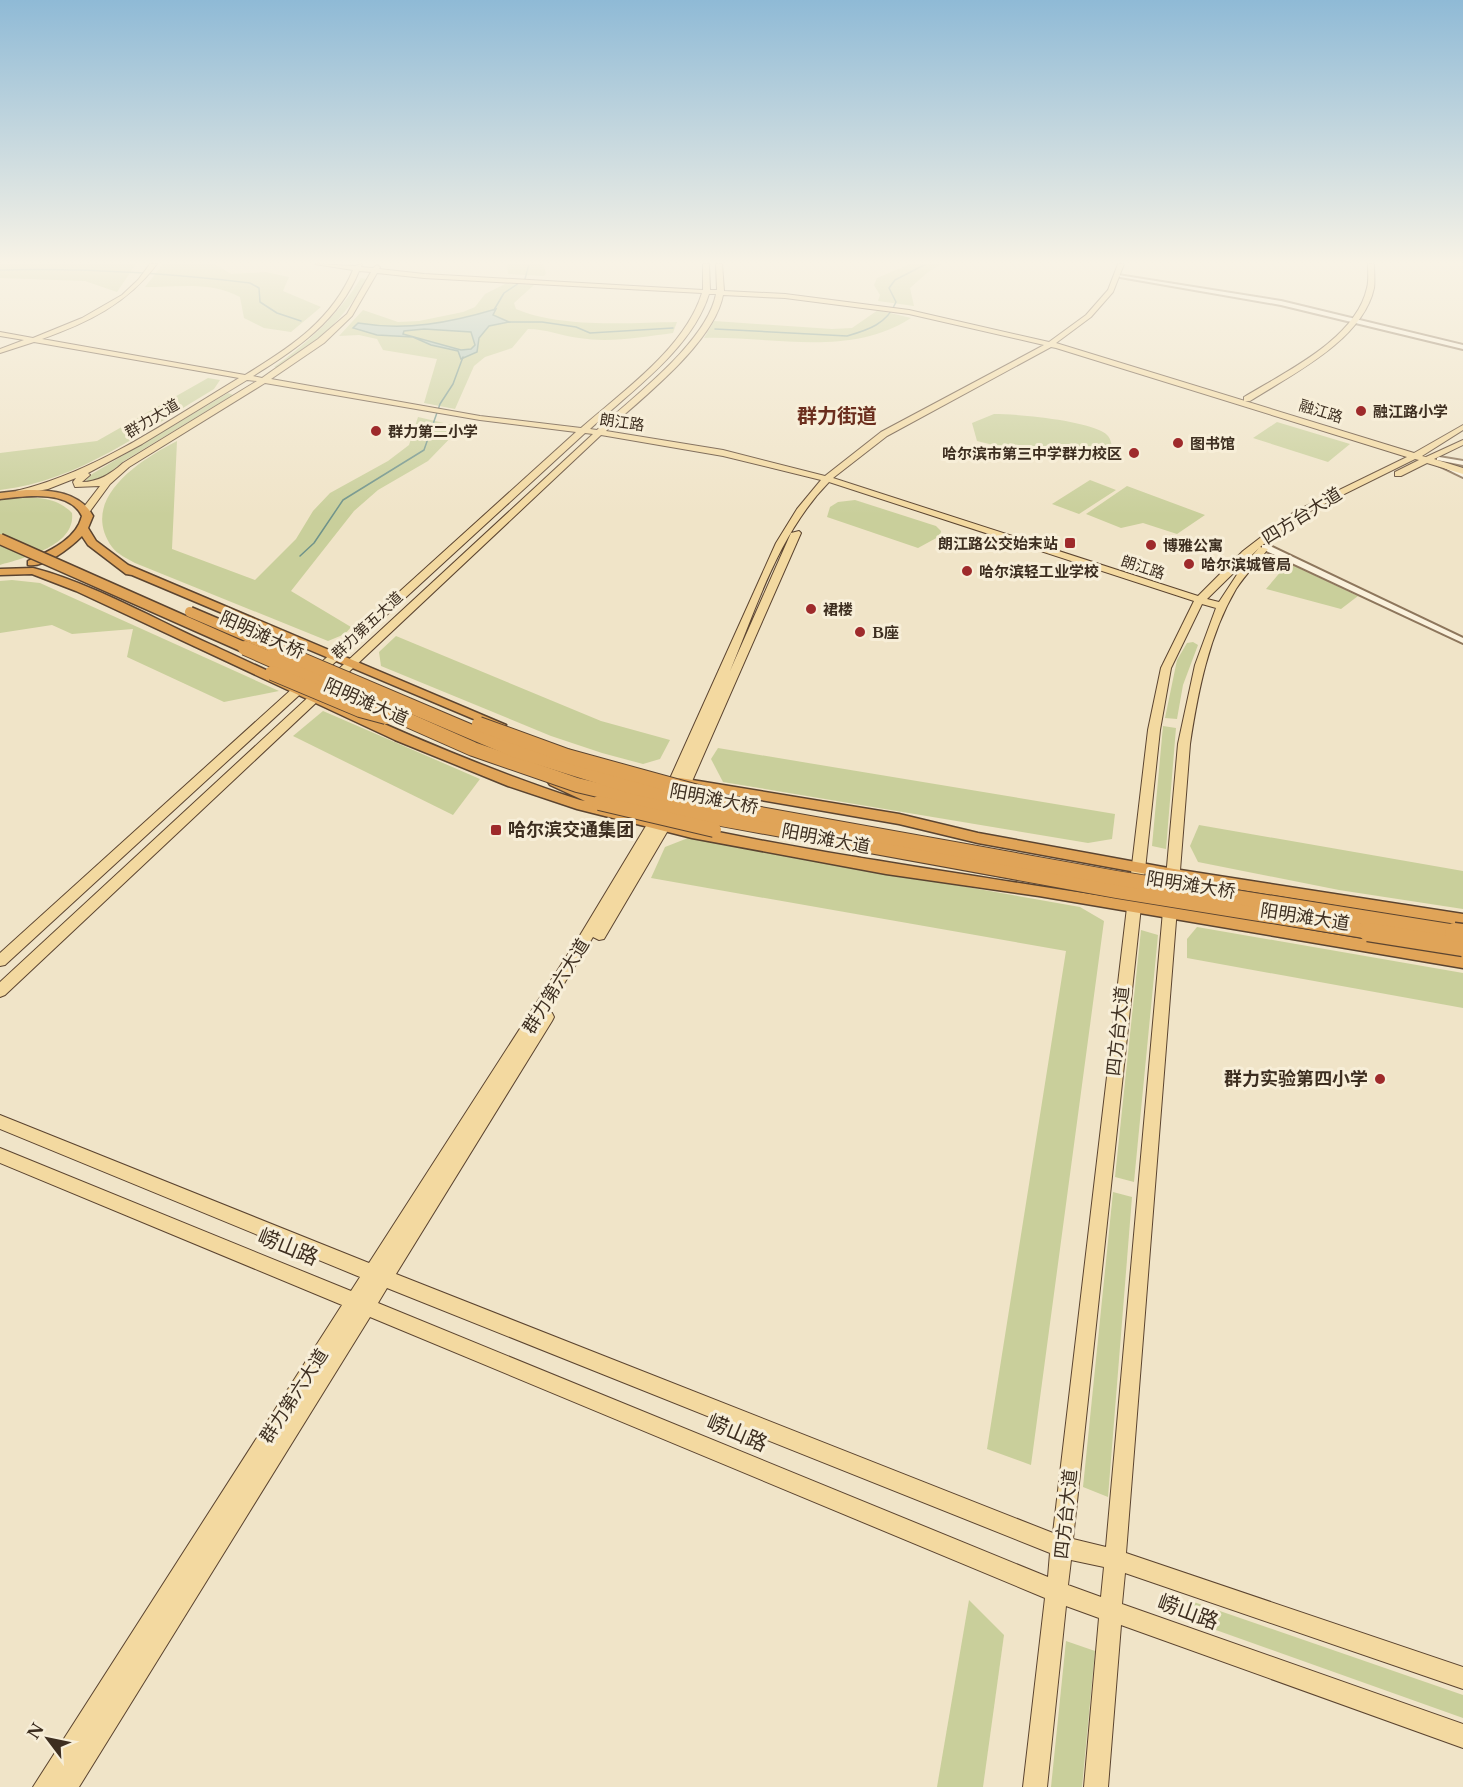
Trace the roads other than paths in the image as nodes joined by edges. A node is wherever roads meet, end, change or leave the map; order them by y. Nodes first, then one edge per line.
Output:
1 (71, 347) edge
2 (289, 347) edge
3 (311, 347) edge
4 (673, 347) edge
5 (690, 347) edge
6 (1051, 347) edge
7 (1068, 347) edge
8 (1069, 347) edge
9 (1313, 347) edge
10 (1324, 347) edge
11 (244, 378) junction
12 (264, 381) junction
13 (1238, 397) junction
14 (1247, 399) junction
15 (1463, 428) edge
16 (581, 432) junction
17 (596, 434) junction
18 (1463, 442) edge
19 (1419, 454) junction
20 (1435, 459) junction
21 (100, 465) junction
22 (126, 465) junction
23 (1463, 469) edge
24 (830, 481) junction
25 (17, 494) junction
26 (0, 496) edge
27 (85, 512) junction
28 (83, 528) junction
29 (0, 529) edge
30 (0, 539) edge
31 (1265, 547) junction
32 (123, 567) junction
33 (0, 572) edge
34 (80, 589) junction
35 (1198, 602) junction
36 (1222, 610) junction
37 (1463, 641) edge
38 (334, 655) junction
39 (351, 662) junction
40 (296, 691) junction
41 (403, 694) junction
42 (314, 698) junction
43 (360, 710) junction
44 (430, 722) junction
45 (542, 760) junction
46 (527, 770) junction
47 (627, 775) junction
48 (681, 782) junction
49 (599, 803) junction
50 (659, 825) junction
51 (978, 838) junction
52 (1137, 867) junction
53 (1174, 874) junction
54 (1039, 891) junction
55 (1132, 907) junction
56 (1170, 914) junction
57 (1463, 920) edge
58 (1463, 933) edge
59 (1463, 947) edge
60 (0, 961) edge
61 (1463, 962) edge
62 (0, 991) edge
63 (0, 1122) edge
64 (0, 1155) edge
65 (377, 1275) junction
66 (360, 1303) junction
67 (1062, 1546) junction
68 (1114, 1559) junction
69 (1057, 1592) junction
70 (1112, 1610) junction
71 (1463, 1678) edge
72 (1463, 1736) edge
73 (45, 1787) edge
74 (65, 1787) edge
75 (1035, 1787) edge
76 (1096, 1787) edge

1 - 11 main road, 朗江路
2 - 11 main road, 群力大道
3 - 12 main road, 群力大道
4 - 16 main road, 群力第五大道
5 - 17 main road, 群力第五大道
6 - 24 main road, 群力第六大道
7 - 19 main road, 融江路
8 - 13 main road, 融江路
9 - 13 main road
10 - 14 main road
11 - 12 main road, 朗江路
11 - 21 main road, 群力大道
12 - 16 main road, 朗江路
12 - 22 main road, 群力大道
13 - 14 main road, 融江路
14 - 19 main road, 融江路
15 - 19 main road, 四方台大道
16 - 17 main road, 朗江路
16 - 38 main road, 群力第五大道
17 - 24 main road, 朗江路
17 - 39 main road, 群力第五大道
18 - 20 main road, 四方台大道
19 - 20 main road, 融江路
19 - 35 main road, 四方台大道
20 - 23 main road, 融江路
20 - 31 main road, 四方台大道
21 - 22 main road
21 - 25 main road, 群力大道
22 - 27 main road, 群力大道
24 - 35 main road, 朗江路
24 - 48 main road, 群力第六大道
25 - 26 highway
25 - 27 highway
27 - 28 highway
28 - 32 highway
28 - 33 highway
29 - 44 highway, 阳明滩大桥, bridge
30 - 44 highway, 阳明滩大桥, bridge
31 - 36 main road, 四方台大道
31 - 37 street
32 - 38 highway, 阳明滩大道
32 - 41 highway
33 - 34 highway
34 - 40 highway, 阳明滩大道
34 - 43 highway, bridge
35 - 36 main road, 朗江路
35 - 52 main road, 四方台大道
36 - 53 main road, 四方台大道
38 - 39 highway, 阳明滩大道
38 - 40 main road, 群力第五大道
39 - 42 main road, 群力第五大道
39 - 48 highway, 阳明滩大道
40 - 42 highway, 阳明滩大道
40 - 60 main road, 群力第五大道
41 - 44 highway, bridge
41 - 47 highway, bridge
42 - 50 highway, 阳明滩大道
42 - 62 main road, 群力第五大道
43 - 44 highway, bridge
43 - 49 highway, bridge
44 - 45 highway, 阳明滩大桥, bridge
44 - 46 highway, 阳明滩大桥, bridge
45 - 47 highway, bridge
45 - 58 highway, 阳明滩大桥, bridge
46 - 49 highway, bridge
46 - 59 highway, 阳明滩大桥, bridge
47 - 51 highway, bridge
48 - 50 main road, 群力第六大道
48 - 51 highway, 阳明滩大道
49 - 54 highway, bridge
50 - 54 highway, 阳明滩大道
50 - 65 main road, 群力第六大道
51 - 52 highway, 阳明滩大道
52 - 53 highway, 阳明滩大道
52 - 55 main road, 四方台大道
53 - 56 main road, 四方台大道
53 - 57 highway, 阳明滩大道
54 - 55 highway, 阳明滩大道
55 - 56 highway, 阳明滩大道
55 - 67 main road, 四方台大道
56 - 61 highway, 阳明滩大道
56 - 68 main road, 四方台大道
63 - 65 main road, 崂山路
64 - 66 main road, 崂山路
65 - 66 main road, 群力第六大道
65 - 67 main road, 崂山路
66 - 69 main road, 崂山路
66 - 73 main road, 群力第六大道
66 - 74 main road, 群力第六大道
67 - 68 main road, 崂山路
67 - 69 main road, 四方台大道
68 - 70 main road, 四方台大道
68 - 71 main road, 崂山路
69 - 70 main road, 崂山路
69 - 75 main road, 四方台大道
70 - 72 main road, 崂山路
70 - 76 main road, 四方台大道

